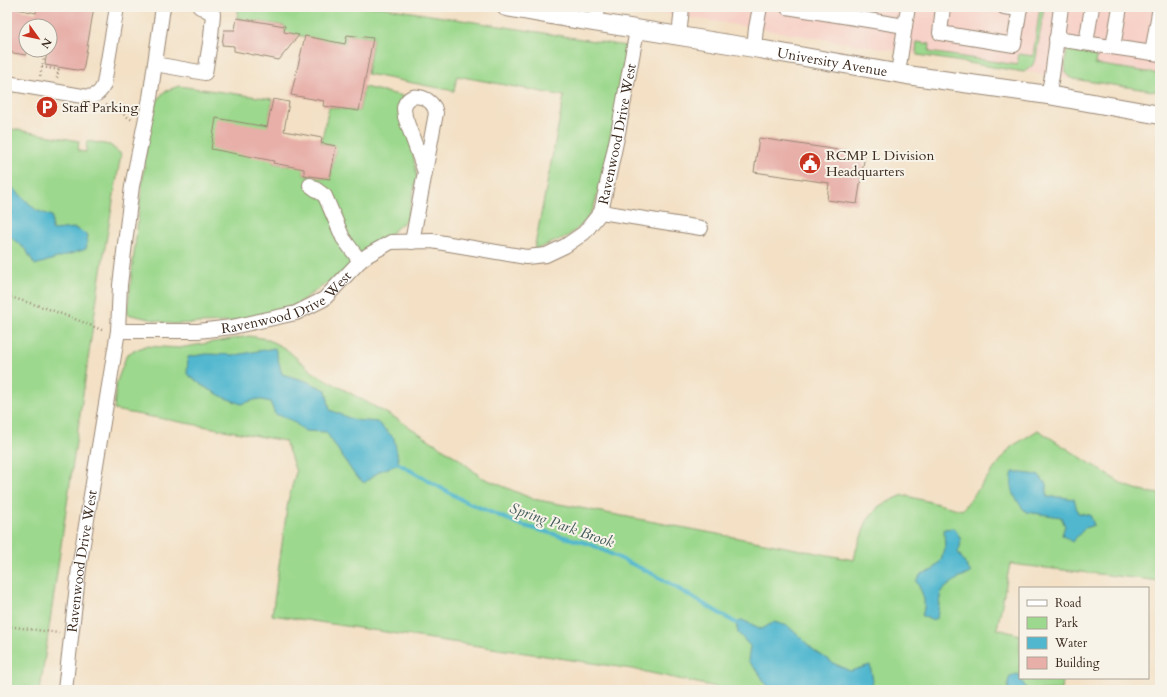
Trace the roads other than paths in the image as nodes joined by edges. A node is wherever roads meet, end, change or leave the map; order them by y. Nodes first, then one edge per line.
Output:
1 (117, 7) edge
2 (163, 7) edge
3 (200, 7) edge
4 (511, 7) edge
5 (682, 7) edge
6 (760, 7) edge
7 (787, 7) edge
8 (908, 7) edge
9 (943, 7) edge
10 (1004, 7) edge
11 (1061, 7) edge
12 (1092, 7) edge
13 (1120, 7) edge
14 (1160, 7) edge
15 (1020, 8) edge
16 (597, 15) edge
17 (905, 26) junction
18 (637, 30) junction
19 (679, 36) junction
20 (1056, 39) junction
21 (1086, 43) junction
22 (1113, 47) junction
23 (754, 48) junction
24 (1156, 53) edge
25 (154, 64) junction
26 (898, 73) junction
27 (7, 83) edge
28 (1048, 95) junction
29 (1160, 114) edge
30 (425, 172) dead end
31 (310, 185) dead end
32 (601, 212) junction
33 (701, 228) dead end
34 (412, 242) junction
35 (360, 262) junction
36 (118, 334) junction
37 (65, 690) edge

1 - 27 lane
2 - 25 lane
3 - 25 lane
4 - 16 main road, University Avenue
5 - 19 lane
6 - 23 lane
7 - 17 lane
8 - 17 lane
9 - 15 lane
10 - 15 lane
11 - 20 lane
12 - 21 lane
13 - 22 lane
14 - 24 lane
16 - 18 main road, University Avenue
17 - 26 lane
18 - 19 main road, University Avenue
18 - 32 lane, Ravenwood Drive West
19 - 23 main road, University Avenue
20 - 21 lane
20 - 28 lane
21 - 22 lane
22 - 24 lane
23 - 26 main road, University Avenue
25 - 36 lane
26 - 28 main road, University Avenue
28 - 29 main road, University Avenue
30 - 34 lane
31 - 35 lane
32 - 33 lane
32 - 34 lane, Ravenwood Drive West
34 - 35 lane, Ravenwood Drive West
35 - 36 lane, Ravenwood Drive West
36 - 37 lane, Ravenwood Drive West

